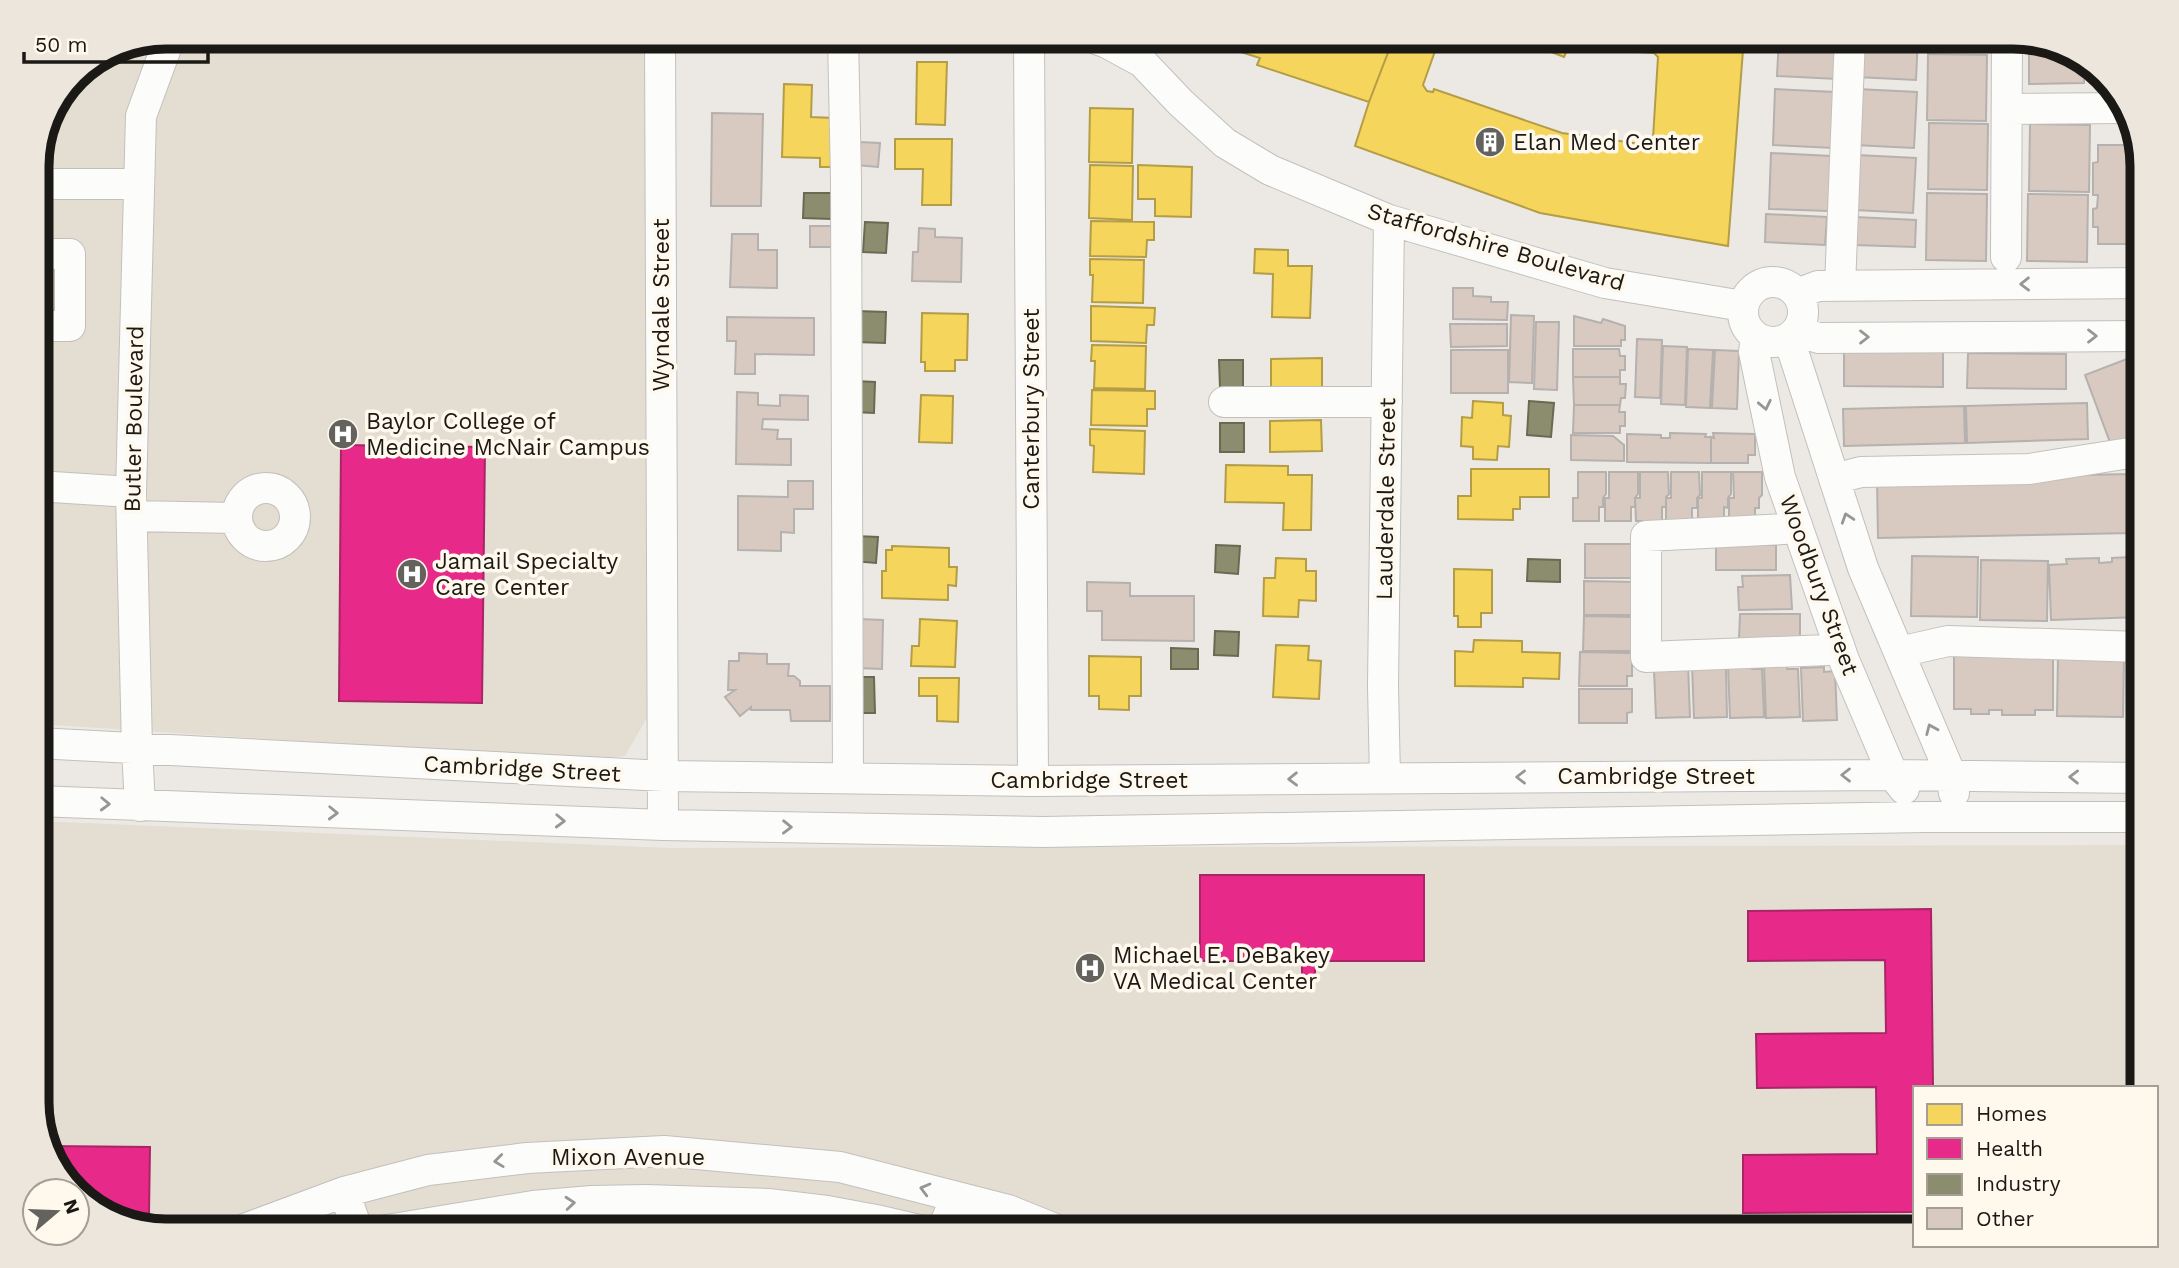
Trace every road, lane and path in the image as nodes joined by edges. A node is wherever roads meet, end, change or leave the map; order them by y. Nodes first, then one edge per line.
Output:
1 (166, 49) edge
2 (660, 49) edge
3 (843, 49) edge
4 (1029, 49) edge
5 (1118, 49) edge
6 (1850, 49) edge
7 (2007, 49) edge
8 (2114, 107) edge
9 (2007, 109) junction
10 (49, 169) edge
11 (49, 184) edge
12 (139, 184) junction
13 (108, 185) junction
14 (49, 201) edge
15 (1389, 220) junction
16 (49, 254) edge
17 (2006, 257) dead end
18 (2130, 283) edge
19 (1840, 286) junction
20 (1797, 293) junction
21 (1743, 306) junction
22 (49, 326) edge
23 (1793, 335) junction
24 (2130, 336) edge
25 (1756, 338) junction
26 (1224, 402) dead end
27 (1387, 402) junction
28 (2130, 453) edge
29 (1834, 479) junction
30 (49, 488) edge
31 (131, 504) junction
32 (236, 518) dead end
33 (1797, 525) junction
34 (1834, 647) junction
35 (2130, 647) edge
36 (1899, 652) junction
37 (49, 744) edge
38 (137, 748) junction
39 (1893, 775) junction
40 (1951, 775) junction
41 (664, 776) junction
42 (848, 778) junction
43 (1385, 778) junction
44 (2130, 778) edge
45 (1033, 781) junction
46 (49, 802) edge
47 (140, 806) junction
48 (1925, 817) junction
49 (1958, 817) junction
50 (2130, 817) edge
51 (663, 825) junction
52 (344, 1192) junction
53 (956, 1197) junction
54 (662, 1218) edge
55 (271, 1219) edge
56 (354, 1219) edge
57 (471, 1219) edge
58 (872, 1219) edge
59 (947, 1219) edge
60 (1030, 1219) edge

1 - 12 street, Butler Boulevard
2 - 41 street, Wyndale Street
3 - 42 street
4 - 45 street, Canterbury Street
5 - 15 street, Staffordshire Boulevard
6 - 19 street
7 - 9 street
8 - 9 street
9 - 17 street
10 - 13 street
11 - 13 street
12 - 13 street
12 - 31 street, Butler Boulevard
13 - 14 street
15 - 21 street, Staffordshire Boulevard
15 - 27 street, Lauderdale Street
16 - 22 street
18 -> 19 street
19 - 20 street
20 - 21 street
20 - 23 street
21 - 25 street
23 -> 24 street
23 - 25 street
23 - 29 street, Woodbury Street
25 -> 33 street, Woodbury Street
26 - 27 street
27 - 43 street, Lauderdale Street
28 - 29 street
36 -> 29 street, Woodbury Street
30 - 31 street
31 - 32 street
31 - 38 street, Butler Boulevard
33 - 34 street, Woodbury Street
33 - 34 street
34 - 39 street, Woodbury Street
35 - 36 street
40 -> 36 street, Woodbury Street
37 - 38 street, Cambridge Street
38 - 41 street, Cambridge Street
38 - 47 street, Butler Boulevard
39 - 40 street, Cambridge Street
39 -> 43 street, Cambridge Street
39 - 48 street, Woodbury Street
44 -> 40 street, Cambridge Street
40 - 49 street, Woodbury Street
41 - 42 street, Cambridge Street
41 - 51 street, Wyndale Street
42 - 45 street, Cambridge Street
43 -> 45 street, Cambridge Street
46 -> 47 street, Cambridge Street
47 -> 51 street, Cambridge Street
48 - 49 street, Cambridge Street
51 -> 48 street, Cambridge Street
49 - 50 street, Cambridge Street
53 -> 52 street, Mixon Avenue
52 - 55 street, Mixon Avenue
52 - 56 street
53 - 59 street
53 - 60 street, Mixon Avenue
57 -> 54 street, Mixon Avenue
54 - 58 street, Mixon Avenue

